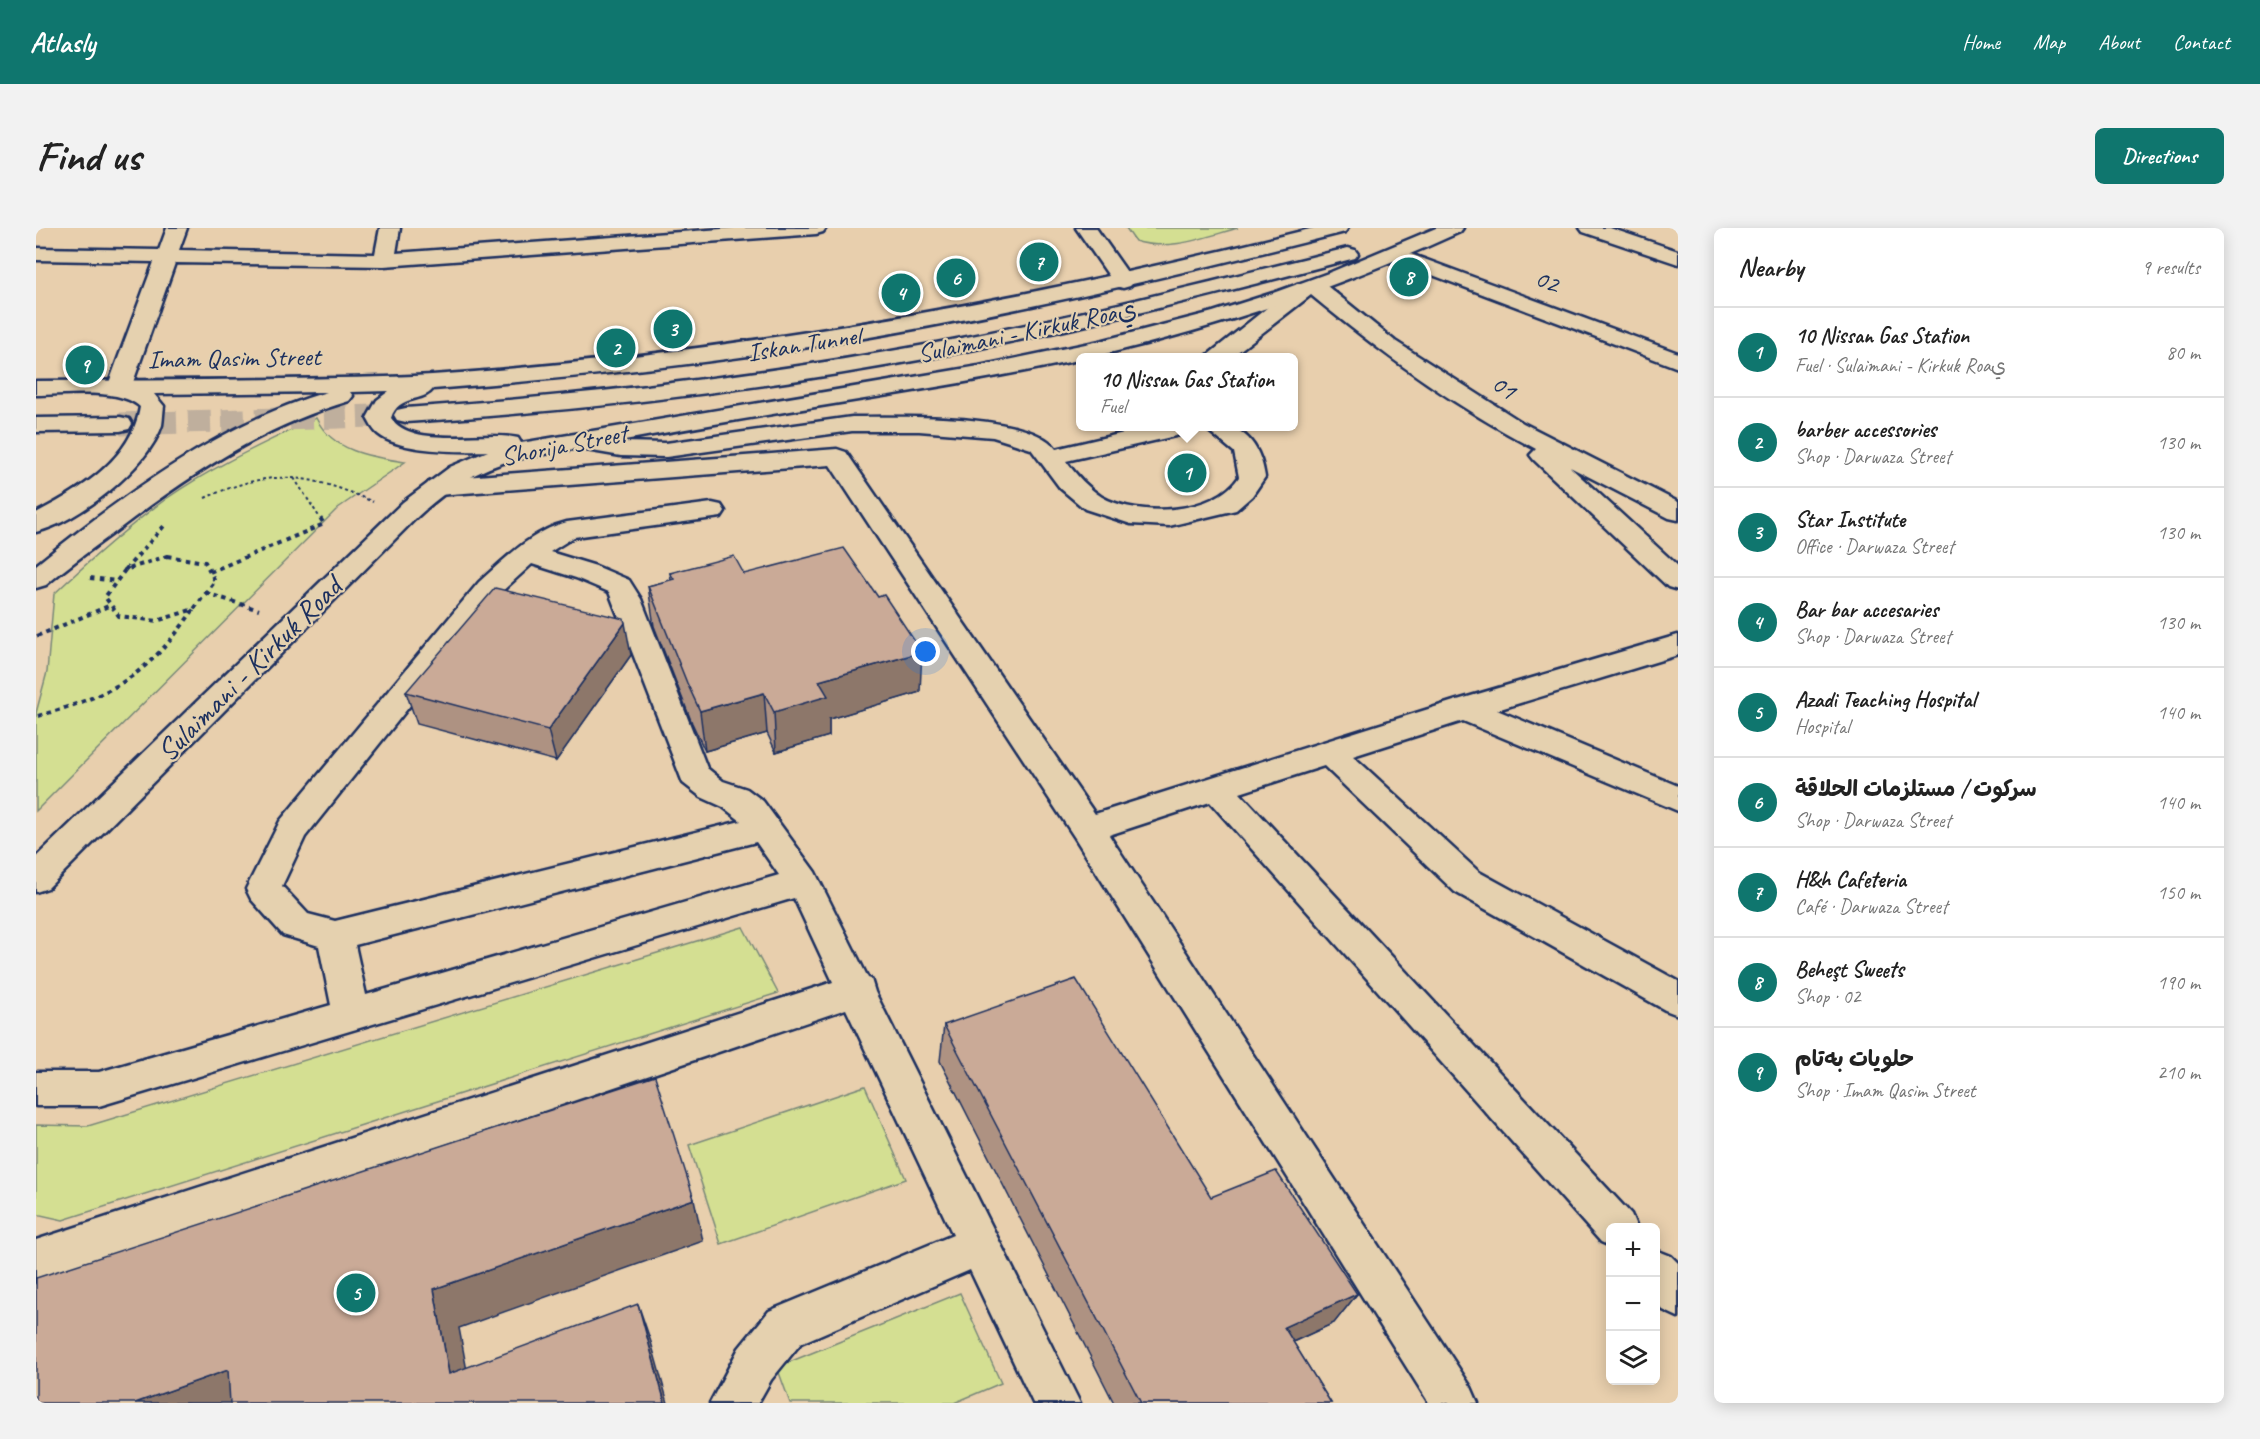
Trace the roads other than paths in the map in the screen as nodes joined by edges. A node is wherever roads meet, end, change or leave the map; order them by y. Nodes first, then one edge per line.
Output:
1 (177, 228) edge
2 (390, 228) edge
3 (816, 228) edge
4 (1086, 228) edge
5 (1338, 228) edge
6 (1451, 228) edge
7 (1590, 228) edge
8 (36, 254) edge
9 (1397, 255) junction
10 (168, 257) junction
11 (1678, 258) edge
12 (384, 260) junction
13 (1123, 282) junction
14 (1309, 288) junction
15 (1221, 353) edge
16 (1678, 361) edge
17 (501, 377) junction
18 (432, 382) junction
19 (36, 388) edge
20 (119, 388) junction
21 (406, 415) tunnel mouth
22 (120, 424) tunnel mouth
23 (36, 425) edge
24 (661, 425) joint
25 (1514, 428) junction
26 (1103, 431) edge
27 (1158, 431) edge
28 (1222, 431) edge
29 (578, 442) junction
30 (1046, 450) junction
31 (667, 460) junction
32 (468, 468) joint
33 (438, 487) junction
34 (712, 512) dead end
35 (1678, 512) edge
36 (36, 524) edge
37 (527, 554) junction
38 (36, 579) edge
39 (1678, 581) edge
40 (1678, 645) edge
41 (1465, 709) junction
42 (1330, 753) junction
43 (1217, 789) junction
44 (1678, 799) edge
45 (762, 828) junction
46 (1087, 829) junction
47 (36, 878) edge
48 (803, 882) junction
49 (335, 936) junction
50 (858, 990) junction
51 (1678, 999) edge
52 (351, 1014) junction
53 (36, 1089) edge
54 (1612, 1223) edge
55 (980, 1245) junction
56 (36, 1261) edge
57 (1660, 1275) edge
58 (1678, 1295) edge
59 (733, 1403) edge
60 (1057, 1403) edge
61 (1455, 1403) edge

1 - 10 street
2 - 12 street
3 - 12 street
4 - 13 street
5 - 13 street
6 - 9 street
6 - 21 street, Iskan Tunnel
7 - 11 street
8 - 10 street
9 - 14 street, Sulaimani - Kirkuk Roaي
9 - 16 street, 02
10 - 12 street
10 - 20 street
13 - 17 street
14 - 15 street
14 - 24 street, Sulaimani - Kirkuk Roaي
14 - 25 street, 01
17 - 18 street
17 - 29 street
18 - 20 street, Imam Qasim Street
18 - 38 street
19 - 20 street, Imam Qasim Street
20 - 36 street
22 - 23 street
24 - 29 street, Shorija Street
25 - 35 street, 01
25 - 39 street
26 - 30 street
27 - 30 street
28 - 30 street
29 - 31 street
29 - 32 street, Shorija Street
30 - 31 street
31 - 33 street
31 - 46 street
32 - 33 street, Sulaimani - Kirkuk Road
33 - 47 street, Sulaimani - Kirkuk Road
34 - 37 street
37 - 45 street
37 - 49 street
40 - 41 street
41 - 42 street
41 - 44 street
42 - 43 street
42 - 51 street
43 - 46 street
43 - 54 street
45 - 48 street
45 - 49 street
46 - 61 street
48 - 50 street
48 - 52 street
49 - 52 street
50 - 55 street
50 - 56 street
52 - 53 street
55 - 59 street
55 - 60 street
57 - 58 street

